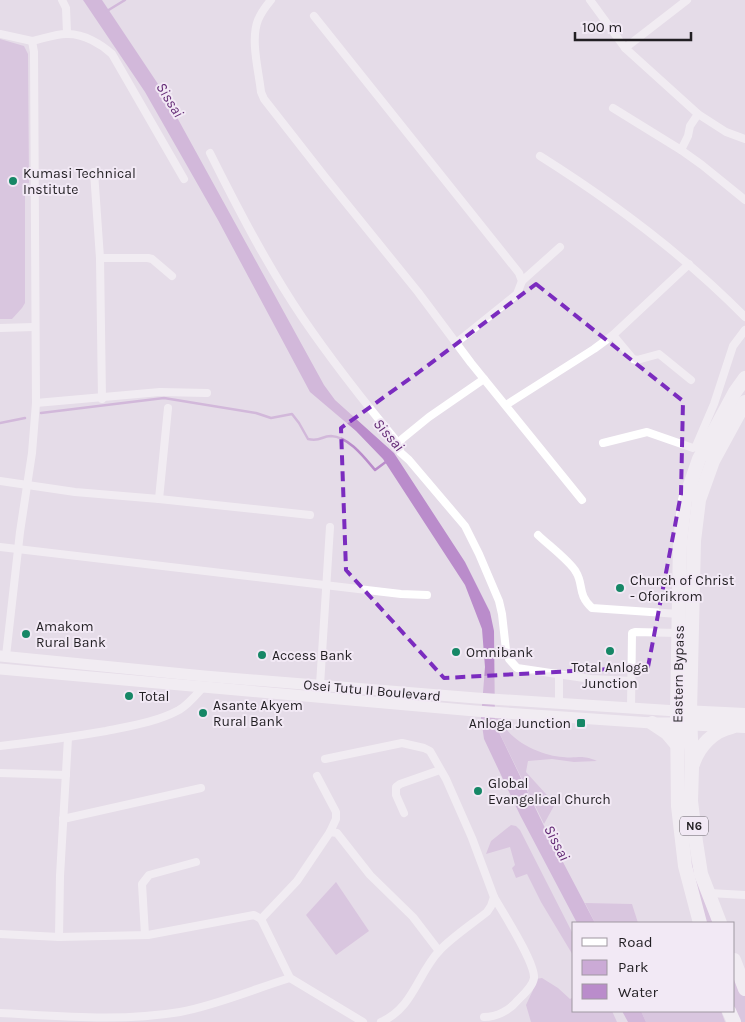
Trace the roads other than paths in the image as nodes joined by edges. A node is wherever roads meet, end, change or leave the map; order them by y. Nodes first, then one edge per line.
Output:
1 (62, 0) edge
2 (271, 0) edge
3 (590, 0) edge
4 (687, 0) edge
5 (314, 16) dead end
6 (67, 33) junction
7 (0, 34) edge
8 (32, 42) junction
9 (625, 48) junction
10 (613, 108) dead end
11 (698, 114) junction
12 (745, 138) edge
13 (681, 150) junction
14 (210, 153) dead end
15 (540, 156) dead end
16 (94, 172) dead end
17 (184, 179) dead end
18 (745, 200) edge
19 (560, 247) dead end
20 (100, 258) junction
21 (690, 264) junction
22 (172, 276) dead end
23 (522, 281) junction
24 (745, 317) edge
25 (34, 327) junction
26 (0, 328) edge
27 (745, 330) edge
28 (613, 335) junction
29 (456, 343) junction
30 (484, 378) junction
31 (745, 378) edge
32 (691, 380) dead end
33 (207, 393) dead end
34 (102, 399) junction
35 (745, 402) edge
36 (36, 404) junction
37 (506, 405) junction
38 (168, 408) dead end
39 (603, 443) dead end
40 (399, 444) junction
41 (0, 481) edge
42 (28, 484) junction
43 (159, 498) junction
44 (582, 500) dead end
45 (310, 515) dead end
46 (330, 527) dead end
47 (538, 535) dead end
48 (0, 548) edge
49 (18, 549) junction
50 (326, 585) junction
51 (427, 595) dead end
52 (679, 614) junction
53 (678, 633) junction
54 (3, 656) edge
55 (0, 669) edge
56 (559, 675) junction
57 (630, 681) junction
58 (320, 685) junction
59 (204, 686) junction
60 (559, 704) junction
61 (631, 708) junction
62 (684, 717) junction
63 (743, 722) edge
64 (652, 723) junction
65 (68, 738) junction
66 (0, 746) edge
67 (678, 746) junction
68 (325, 759) dead end
69 (692, 767) junction
70 (440, 770) junction
71 (0, 773) edge
72 (66, 775) junction
73 (317, 776) dead end
74 (201, 788) dead end
75 (404, 813) dead end
76 (63, 819) junction
77 (330, 832) junction
78 (196, 862) dead end
79 (709, 893) junction
80 (745, 895) edge
81 (494, 897) junction
82 (261, 919) junction
83 (700, 922) edge
84 (720, 922) edge
85 (0, 934) edge
86 (145, 935) junction
87 (59, 937) junction
88 (439, 951) junction
89 (735, 963) edge
90 (290, 978) junction
91 (745, 989) edge
92 (2, 1013) edge
93 (484, 1017) dead end
94 (2, 1022) edge
95 (363, 1022) edge
96 (381, 1022) edge

1 - 6 street
2 - 29 street
3 - 9 street
4 - 9 street
5 - 23 street
6 - 8 street
6 - 17 street
7 - 8 street
8 - 25 street
9 - 11 street
10 - 13 street
11 - 12 street
11 - 13 street
13 - 18 street
14 - 40 street
15 - 21 street
16 - 20 street
19 - 23 street
20 - 22 street
20 - 34 street
21 - 24 street
21 - 28 street
23 - 29 street
25 - 26 street
25 - 36 street
27 - 39 street
28 - 32 street
28 - 37 street
29 - 30 street
30 - 37 street
30 - 40 street
31 - 52 highway, Eastern Bypass
33 - 34 street
34 - 36 street
35 - 62 highway, Eastern Bypass
36 - 42 street
37 - 44 street
38 - 43 street
40 - 56 street
41 - 42 street
42 - 43 street
42 - 49 street
43 - 45 street
46 - 50 street
47 - 52 street
48 - 49 street
49 - 50 street
49 - 54 street
50 - 51 street
50 - 58 street
52 - 53 highway, Eastern Bypass
53 - 57 street
53 - 62 highway, Eastern Bypass
54 - 58 main road, Osei Tutu II Boulevard
55 - 59 main road, Osei Tutu II Boulevard
56 - 57 street
56 - 60 street
57 - 61 street
58 - 60 main road, Osei Tutu II Boulevard
59 - 64 main road, Osei Tutu II Boulevard
59 - 65 street
60 - 61 main road, Osei Tutu II Boulevard
61 - 62 main road, Osei Tutu II Boulevard
62 - 63 highway, Osei Tutu II Boulevard
62 - 64 main road, Osei Tutu II Boulevard
62 - 67 highway, Eastern Bypass / N6
62 - 69 highway, Eastern Bypass / N6
63 - 69 highway
64 - 67 highway
65 - 66 street
65 - 72 street
67 - 83 highway, Eastern Bypass / N6
68 - 70 street
69 - 79 highway, Eastern Bypass / N6
70 - 75 street
70 - 81 street
71 - 72 street
72 - 76 street
73 - 77 street
74 - 76 street
76 - 87 street
77 - 82 street
77 - 88 street
78 - 86 street
79 - 80 street
79 - 84 highway, Eastern Bypass / N6
81 - 88 street
81 - 93 street
82 - 86 street
82 - 90 street
85 - 87 street
86 - 87 street
88 - 96 street
89 - 91 highway
90 - 92 street
90 - 95 street
92 - 94 street

